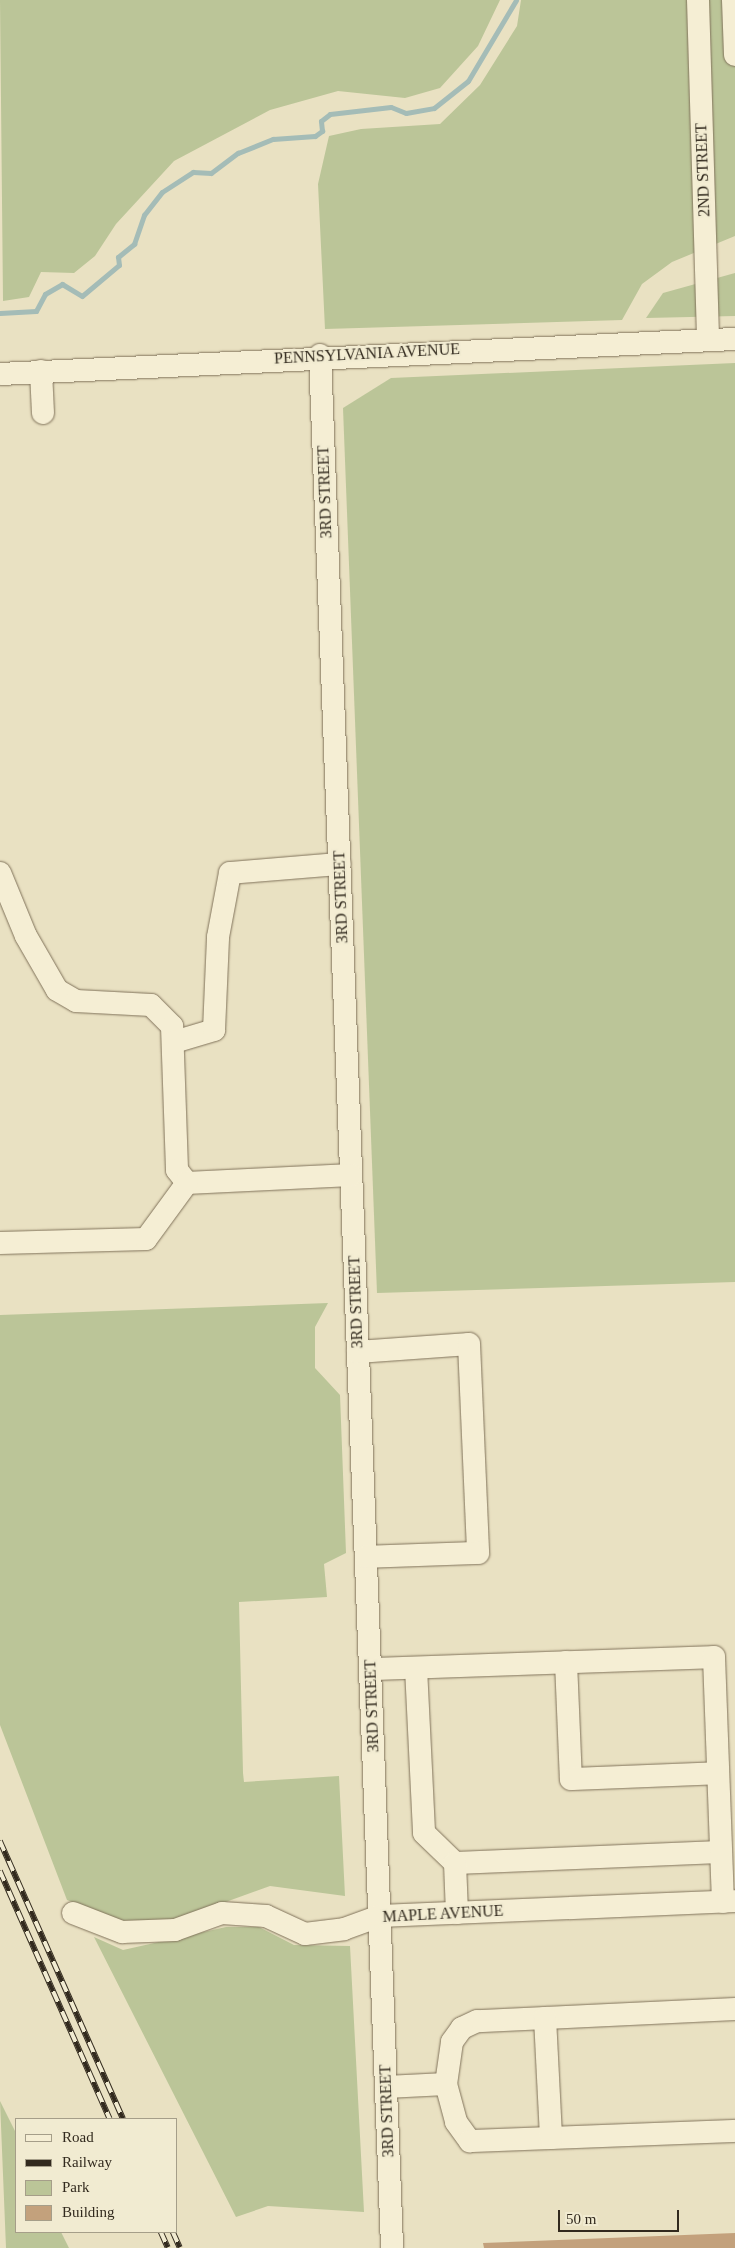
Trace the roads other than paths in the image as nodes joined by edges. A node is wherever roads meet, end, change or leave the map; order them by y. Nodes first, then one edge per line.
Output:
1 (698, 0) edge
2 (733, 0) edge
3 (735, 55) edge
4 (735, 339) edge
5 (708, 340) junction
6 (320, 355) junction
7 (41, 371) junction
8 (0, 374) edge
9 (43, 412) dead end
10 (340, 864) junction
11 (0, 872) edge
12 (174, 1042) junction
13 (352, 1175) junction
14 (186, 1184) junction
15 (0, 1243) edge
16 (358, 1352) junction
17 (366, 1558) junction
18 (566, 1662) junction
19 (416, 1668) junction
20 (371, 1669) junction
21 (718, 1773) junction
22 (721, 1852) junction
23 (455, 1863) junction
24 (729, 1902) edge
25 (73, 1913) dead end
26 (457, 1913) junction
27 (380, 1916) junction
28 (735, 2008) edge
29 (545, 2018) junction
30 (446, 2084) junction
31 (386, 2087) junction
32 (735, 2131) edge
33 (551, 2138) junction
34 (392, 2248) edge

1 - 5 street, 2ND STREET
2 - 3 street
4 - 5 street, PENNSYLVANIA AVENUE
5 - 6 street, PENNSYLVANIA AVENUE
6 - 7 street, PENNSYLVANIA AVENUE
6 - 10 street, 3RD STREET
7 - 8 street, PENNSYLVANIA AVENUE
7 - 9 street
10 - 12 street
10 - 13 street, 3RD STREET
11 - 12 street
12 - 14 street
13 - 14 street
13 - 16 street, 3RD STREET
14 - 15 street
16 - 17 street, 3RD STREET
16 - 17 street
17 - 20 street, 3RD STREET
18 - 19 street
18 - 21 street
18 - 21 street
19 - 20 street
19 - 23 street
20 - 27 street, 3RD STREET
21 - 22 street
22 - 23 street
22 - 24 street
23 - 26 street
24 - 26 street, MAPLE AVENUE
25 - 27 street, MAPLE AVENUE
26 - 27 street, MAPLE AVENUE
27 - 31 street, 3RD STREET
28 - 29 street
29 - 30 street
29 - 33 street
30 - 31 street
30 - 33 street
31 - 34 street, 3RD STREET
32 - 33 street

